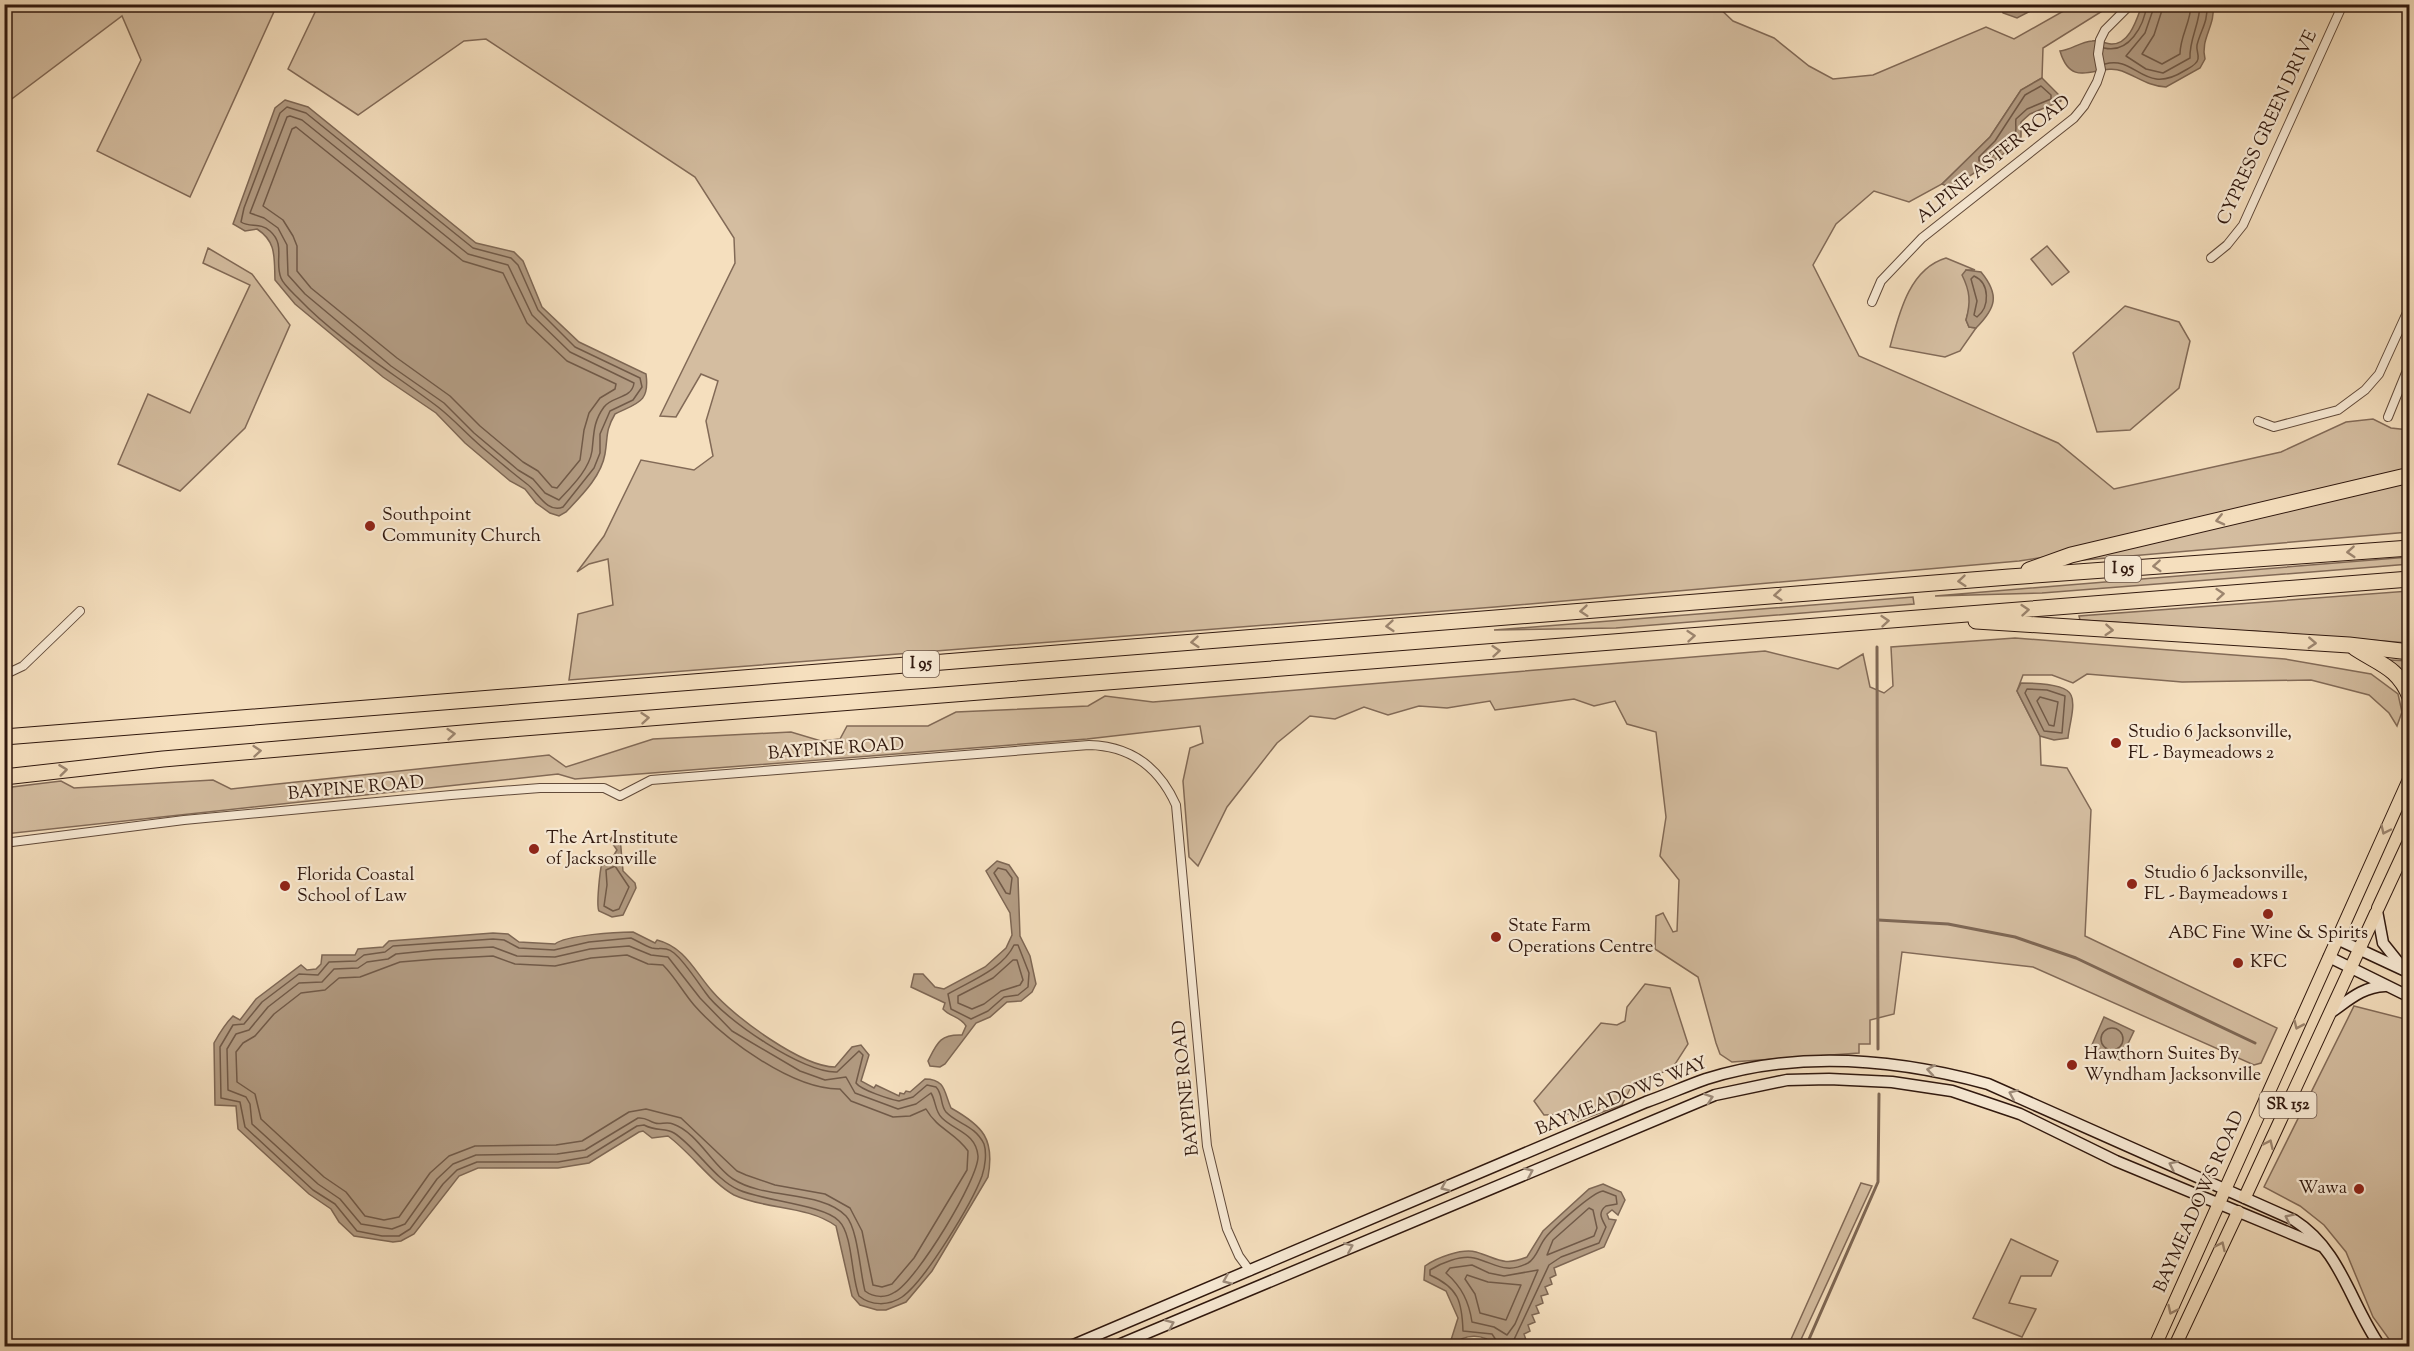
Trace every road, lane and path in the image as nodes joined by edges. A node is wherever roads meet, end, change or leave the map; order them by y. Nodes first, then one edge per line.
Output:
1 (2131, 4) edge
2 (2343, 4) edge
3 (2211, 258) dead end
4 (1872, 302) dead end
5 (2409, 306) edge
6 (2409, 363) edge
7 (2388, 417) dead end
8 (2258, 421) dead end
9 (2409, 475) edge
10 (2409, 548) edge
11 (2009, 577) junction
12 (2409, 579) edge
13 (80, 611) dead end
14 (1925, 618) junction
15 (2349, 645) junction
16 (2409, 652) edge
17 (4, 675) edge
18 (2409, 697) edge
19 (4, 737) edge
20 (4, 777) edge
21 (2409, 777) edge
22 (2409, 839) edge
23 (4, 843) edge
24 (2377, 910) junction
25 (2337, 939) junction
26 (2360, 950) junction
27 (2329, 957) junction
28 (2351, 968) junction
29 (2407, 972) edge
30 (2386, 986) junction
31 (2409, 997) edge
32 (2330, 1012) junction
33 (1988, 1084) junction
34 (1981, 1100) junction
35 (2227, 1190) junction
36 (2245, 1197) junction
37 (2220, 1205) junction
38 (2238, 1212) junction
39 (2326, 1248) junction
40 (1250, 1271) junction
41 (1071, 1347) edge
42 (1116, 1347) edge
43 (2156, 1347) edge
44 (2175, 1347) edge
45 (2380, 1347) edge

1 - 4 street, ALPINE ASTER ROAD
2 - 3 street, CYPRESS GREEN DRIVE
5 - 8 street
6 - 7 street
9 -> 11 highway
10 -> 11 highway, I 95
11 -> 19 highway, I 95
14 -> 12 highway, I 95
13 - 17 street
14 -> 15 highway
20 -> 14 highway, I 95
15 - 16 highway
15 - 18 highway
21 -> 25 main road, BAYMEADOWS ROAD / SR 152
22 - 24 main road, BAYMEADOWS ROAD / SR 152
23 - 40 street, BAYPINE ROAD
24 - 26 main road, BAYMEADOWS ROAD / SR 152
24 - 29 street
25 - 26 street
25 - 27 main road, BAYMEADOWS ROAD / SR 152
26 - 28 main road, BAYMEADOWS ROAD / SR 152
26 - 29 street
27 - 28 street
27 -> 35 main road, BAYMEADOWS ROAD / SR 152
28 - 30 street
28 - 32 main road, BAYMEADOWS ROAD / SR 152
30 - 31 street
30 - 32 street
36 -> 32 main road, BAYMEADOWS ROAD / SR 152
33 - 34 street
35 -> 33 street, BAYMEADOWS WAY
33 -> 40 street, BAYMEADOWS WAY
34 - 37 street, BAYMEADOWS WAY
42 -> 34 street, BAYMEADOWS WAY
35 - 36 street, BAYMEADOWS WAY
35 - 37 main road, BAYMEADOWS ROAD / SR 152
36 - 38 street, BAYMEADOWS ROAD / SR 152
39 -> 36 street, BAYMEADOWS WAY
37 - 38 street, BAYMEADOWS WAY
37 -> 43 main road, BAYMEADOWS ROAD / SR 152
38 - 39 street, BAYMEADOWS WAY
44 -> 38 main road, BAYMEADOWS ROAD / SR 152
39 - 45 street, BAYMEADOWS WAY
40 -> 41 street, BAYMEADOWS WAY

